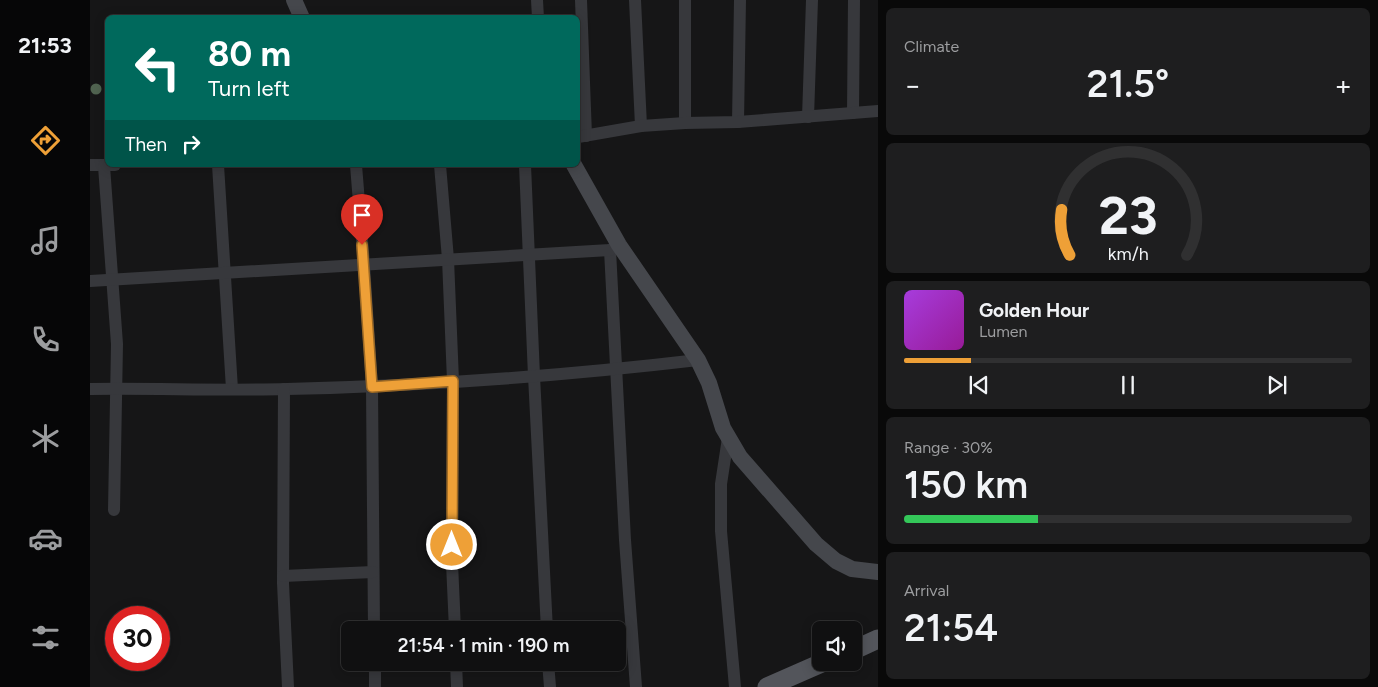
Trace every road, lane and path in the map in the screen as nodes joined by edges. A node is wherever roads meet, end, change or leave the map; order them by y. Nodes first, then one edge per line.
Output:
1 (294, 0) edge
2 (537, 0) edge
3 (580, 0) edge
4 (635, 0) edge
5 (685, 0) edge
6 (740, 0) edge
7 (812, 0) edge
8 (854, 0) edge
9 (301, 15) edge
10 (538, 15) edge
11 (878, 111) edge
12 (853, 114) junction
13 (808, 117) junction
14 (738, 122) junction
15 (685, 123) junction
16 (641, 126) junction
17 (582, 136) edge
18 (90, 165) edge
19 (105, 165) edge
20 (109, 167) edge
21 (218, 167) edge
22 (356, 167) edge
23 (440, 167) edge
24 (525, 167) edge
25 (575, 167) edge
26 (615, 248) junction
27 (529, 256) junction
28 (448, 259) junction
29 (364, 265) junction
30 (224, 273) junction
31 (90, 281) edge
32 (112, 281) junction
33 (698, 360) junction
34 (617, 370) junction
35 (534, 376) junction
36 (453, 381) junction
37 (372, 387) junction
38 (90, 388) edge
39 (116, 388) junction
40 (232, 389) junction
41 (284, 389) junction
42 (728, 438) junction
43 (114, 510) dead end
44 (373, 572) junction
45 (878, 572) edge
46 (283, 576) junction
47 (374, 621) edge
48 (455, 621) edge
49 (547, 621) edge
50 (878, 639) edge
51 (862, 646) edge
52 (812, 667) edge
53 (375, 671) edge
54 (456, 671) edge
55 (549, 671) edge
56 (288, 687) edge
57 (375, 687) edge
58 (457, 687) edge
59 (550, 687) edge
60 (636, 687) edge
61 (735, 687) edge
62 (767, 687) edge

1 - 9 main road
2 - 10 street
3 - 17 street
4 - 16 street
5 - 15 street
6 - 14 street
7 - 13 street
8 - 12 street
11 - 12 street
12 - 13 street
13 - 14 street
14 - 15 street
15 - 16 street
16 - 17 street
18 - 19 street
20 - 32 street
21 - 30 street
22 - 29 street
23 - 28 street
24 - 27 street
25 - 26 main road
26 - 27 street
26 - 33 main road
26 - 34 street
27 - 28 street
27 - 35 street
28 - 29 street
28 - 36 street
29 - 30 street
29 - 37 street
30 - 32 street
30 - 40 street
31 - 32 street
32 - 39 street
33 - 34 street
33 - 42 main road
34 - 35 street
34 - 60 street
35 - 36 street
35 - 49 street
36 - 37 street
36 - 48 street
37 - 41 street
37 - 44 street
38 - 39 street
39 - 40 street
39 - 43 street
40 - 41 street
41 - 46 street
42 - 45 main road
42 - 61 street
44 - 46 street
44 - 47 street
46 - 56 street
50 - 51 main road
52 - 62 main road
53 - 57 street
54 - 58 street
55 - 59 street

